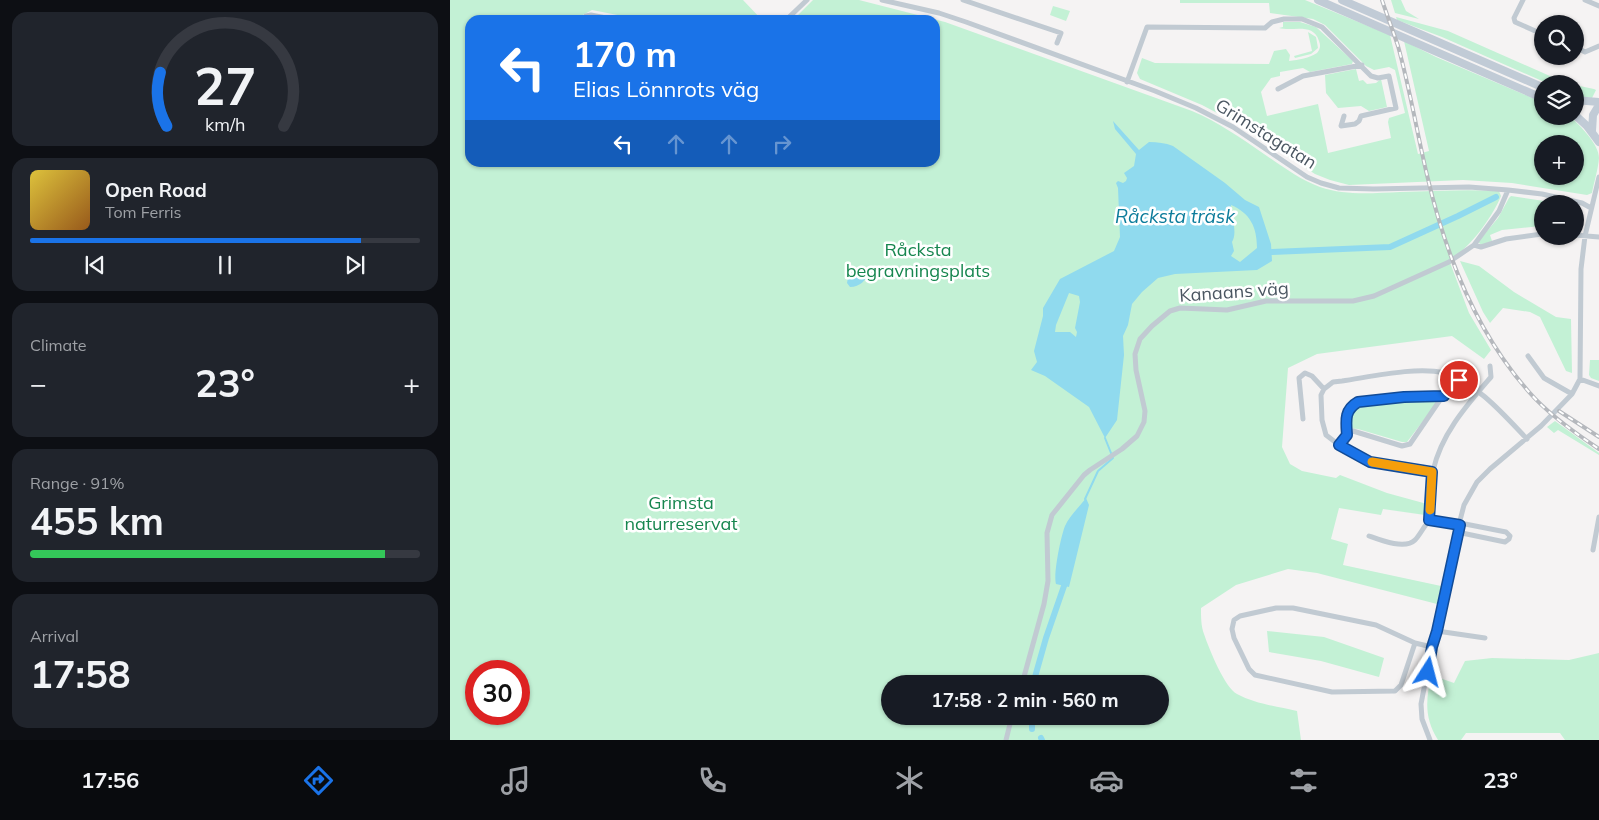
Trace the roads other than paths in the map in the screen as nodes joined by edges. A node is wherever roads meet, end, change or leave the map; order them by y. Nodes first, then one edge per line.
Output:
1 (806, 0) edge
2 (882, 0) edge
3 (963, 0) edge
4 (1318, 0) edge
5 (1342, 0) edge
6 (1524, 0) edge
7 (1586, 0) edge
8 (1599, 6) edge
9 (791, 15) edge
10 (1534, 30) edge
11 (1058, 43) dead end
12 (1599, 46) edge
13 (1584, 51) edge
14 (1362, 65) junction
15 (1127, 82) junction
16 (1534, 84) edge
17 (1278, 89) dead end
18 (1534, 94) edge
19 (1584, 101) edge
20 (1599, 102) edge
21 (1599, 106) edge
22 (1344, 116) dead end
23 (1584, 125) edge
24 (1595, 137) edge
25 (1599, 148) edge
26 (1599, 177) edge
27 (1508, 190) junction
28 (1591, 208) junction
29 (1534, 235) edge
30 (1584, 236) joint
31 (1599, 237) edge
32 (1474, 245) junction
33 (1583, 245) edge
34 (1528, 356) dead end
35 (1490, 366) dead end
36 (1455, 378) junction
37 (1580, 379) junction
38 (1599, 386) edge
39 (1324, 388) junction
40 (1478, 392) junction
41 (1572, 394) junction
42 (1444, 396) junction
43 (1304, 419) dead end
44 (1347, 435) junction
45 (1527, 439) junction
46 (1339, 445) junction
47 (1432, 472) junction
48 (1599, 517) edge
49 (1429, 520) junction
50 (1460, 524) junction
51 (1457, 532) junction
52 (1370, 536) dead end
53 (1593, 550) dead end
54 (1437, 631) junction
55 (1485, 638) dead end
56 (1416, 642) junction
57 (1432, 647) junction
58 (1024, 675) edge
59 (1010, 725) edge
60 (1429, 738) edge
61 (1006, 740) edge

1 - 9 street
2 - 15 street, Grimstagatan
3 - 11 street
4 - 18 main road
5 - 16 main road
6 - 10 street
7 - 8 street
12 - 13 street
14 - 15 street
14 - 17 street
14 - 22 street
15 - 27 street, Grimstagatan
19 - 20 main road
21 - 24 main road
23 - 24 main road
24 - 25 street
26 - 28 street
27 - 28 street, Grimstagatan
27 - 32 street, Kanaans väg
28 - 30 street
29 - 32 street
30 - 31 street
32 - 58 street, Kanaans väg
33 - 37 street
34 - 41 street
35 - 40 street
36 - 39 street
36 - 40 street
36 - 42 street
37 - 38 street
37 - 41 street
39 - 43 street
39 - 46 street
40 - 45 street
40 - 47 street
41 - 45 street
42 - 44 street
42 - 44 street
44 - 46 street
45 - 50 street
46 - 47 street
47 - 49 street
48 - 53 street
49 - 50 street
49 - 52 street
50 - 51 street
50 - 51 street
51 - 54 street
54 - 55 street
54 - 57 street
56 - 56 street
56 - 57 street
57 - 60 street
59 - 61 street

